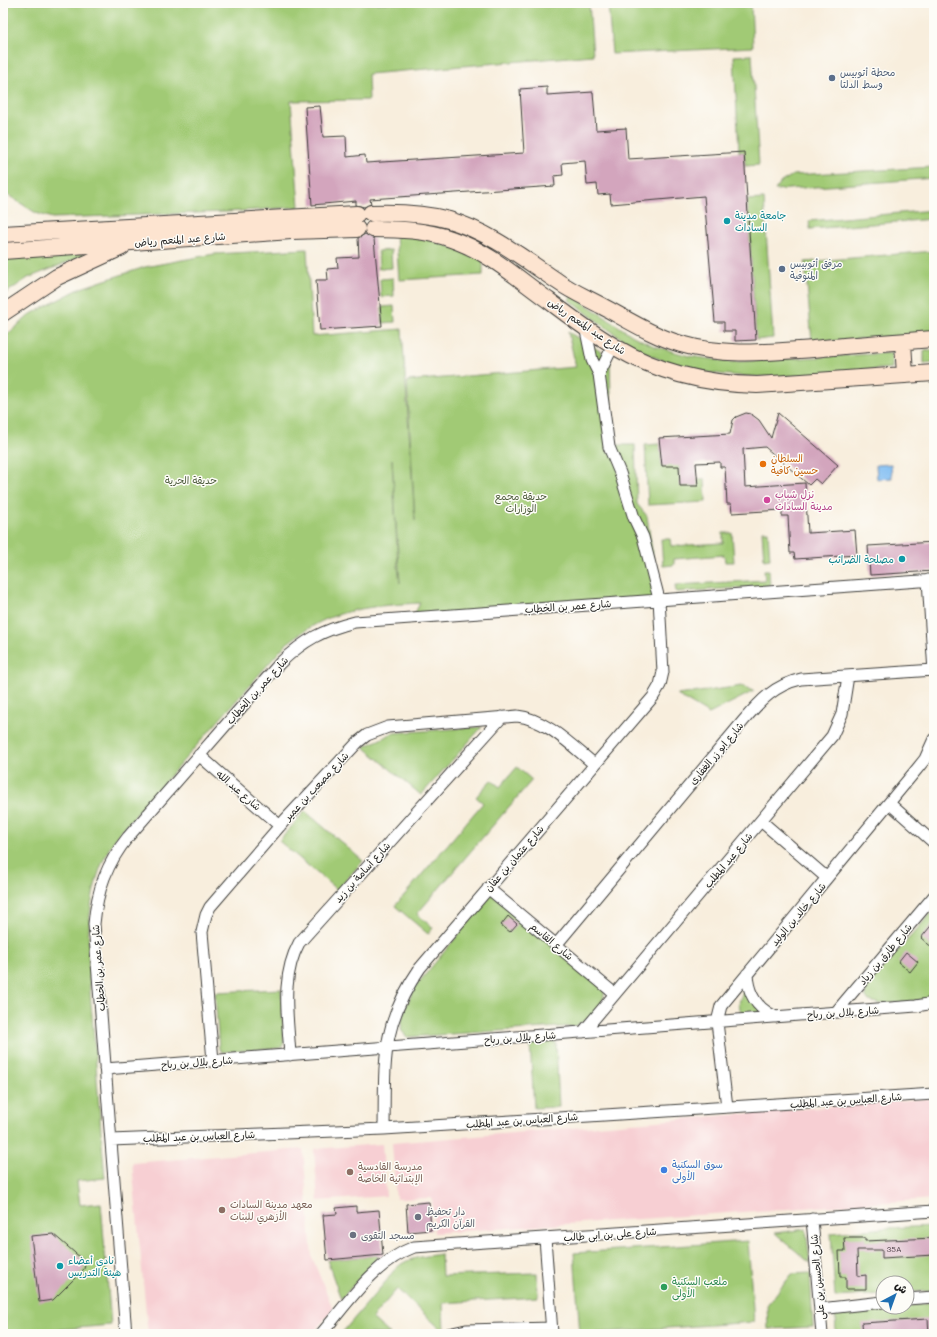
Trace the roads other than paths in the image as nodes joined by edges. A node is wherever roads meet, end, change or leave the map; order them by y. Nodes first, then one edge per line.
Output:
1 (365, 221) junction
2 (3, 234) edge
3 (136, 242) junction
4 (3, 251) edge
5 (559, 283) junction
6 (547, 300) junction
7 (3, 313) edge
8 (585, 326) junction
9 (934, 339) edge
10 (903, 342) junction
11 (613, 346) junction
12 (934, 372) edge
13 (599, 374) junction
14 (905, 375) junction
15 (931, 580) edge
16 (659, 600) junction
17 (934, 670) edge
18 (848, 676) junction
19 (502, 717) junction
20 (934, 739) edge
21 (199, 755) junction
22 (594, 764) junction
23 (889, 803) junction
24 (761, 821) junction
25 (280, 826) junction
26 (934, 843) edge
27 (828, 878) junction
28 (488, 888) junction
29 (934, 896) edge
30 (556, 945) junction
31 (747, 974) junction
32 (615, 994) junction
33 (934, 1003) edge
34 (836, 1012) junction
35 (776, 1017) junction
36 (717, 1022) junction
37 (583, 1032) junction
38 (386, 1047) junction
39 (290, 1055) junction
40 (213, 1061) junction
41 (105, 1069) junction
42 (934, 1094) edge
43 (726, 1107) junction
44 (384, 1129) junction
45 (110, 1140) junction
46 (934, 1211) edge
47 (812, 1219) junction
48 (545, 1238) junction
49 (934, 1297) edge
50 (915, 1299) edge
51 (875, 1303) edge
52 (820, 1309) junction
53 (551, 1331) edge
54 (126, 1334) edge
55 (321, 1334) edge
56 (448, 1334) edge
57 (822, 1334) edge

1 - 2 street, شارع عبد المنعم رياض
1 - 3 street, شارع عبد المنعم رياض
1 - 5 street, شارع عبد المنعم رياض
1 - 6 street, شارع عبد المنعم رياض
3 - 4 street, شارع عبد المنعم رياض
3 - 7 street
5 - 6 street
5 - 10 street, شارع عبد المنعم رياض
6 - 8 street, شارع عبد المنعم رياض
8 - 11 street, شارع عبد المنعم رياض
8 - 13 street, شارع عثمان بن عفان
9 - 10 street, شارع عبد المنعم رياض
10 - 14 street
11 - 13 street
11 - 14 street, شارع عبد المنعم رياض
12 - 14 street, شارع عبد المنعم رياض
13 - 16 street, شارع عثمان بن عفان
15 - 16 street, شارع عمر بن الخطاب
15 - 17 street
16 - 21 street, شارع عمر بن الخطاب
16 - 22 street, شارع عثمان بن عفان
17 - 18 street, شارع ابو زر الغفارى
18 - 24 street, شارع عبد المطلب
18 - 30 street, شارع ابو زر الغفارى
19 - 22 street, شارع مصعب بن عمير
19 - 25 street, شارع مصعب بن عمير
19 - 39 street, شارع أسامة بن زيد
20 - 23 street, شارع خالد بن الوليد
21 - 25 street, شارع عبد الله
21 - 41 street, شارع عمر بن الخطاب
22 - 28 street, شارع عثمان بن عفان
23 - 26 street
23 - 27 street, شارع خالد بن الوليد
24 - 27 street
24 - 32 street, شارع عبد المطلب
25 - 40 street, شارع مصعب بن عمير
27 - 31 street, شارع خالد بن الوليد
28 - 30 street, شارع القاسم
28 - 38 street, شارع عثمان بن عفان
29 - 34 street, شارع طارق بن زياد
30 - 32 street, شارع القاسم
31 - 35 street
31 - 36 street, شارع خالد بن الوليد
32 - 37 street, شارع عبد المطلب
33 - 34 street, شارع بلال بن رباح
34 - 35 street, شارع بلال بن رباح
35 - 36 street, شارع بلال بن رباح
36 - 37 street, شارع بلال بن رباح
36 - 43 street, شارع خالد بن الوليد
37 - 38 street, شارع بلال بن رباح
38 - 39 street, شارع بلال بن رباح
38 - 44 street, شارع عثمان بن عفان
39 - 40 street, شارع بلال بن رباح
40 - 41 street, شارع بلال بن رباح
41 - 45 street, شارع عمر بن الخطاب
42 - 43 street, شارع العباس بن عبد المطلب
43 - 44 street, شارع العباس بن عبد المطلب
44 - 45 street, شارع العباس بن عبد المطلب
45 - 54 street, شارع عمر بن الخطاب
46 - 47 street, شارع على بن ابى طالب
47 - 48 street, شارع على بن ابى طالب
47 - 52 street, شارع الحسين بن على
48 - 53 street
48 - 55 street, شارع على بن ابى طالب
49 - 50 street
51 - 52 street
52 - 57 street, شارع الحسين بن على
53 - 56 street

